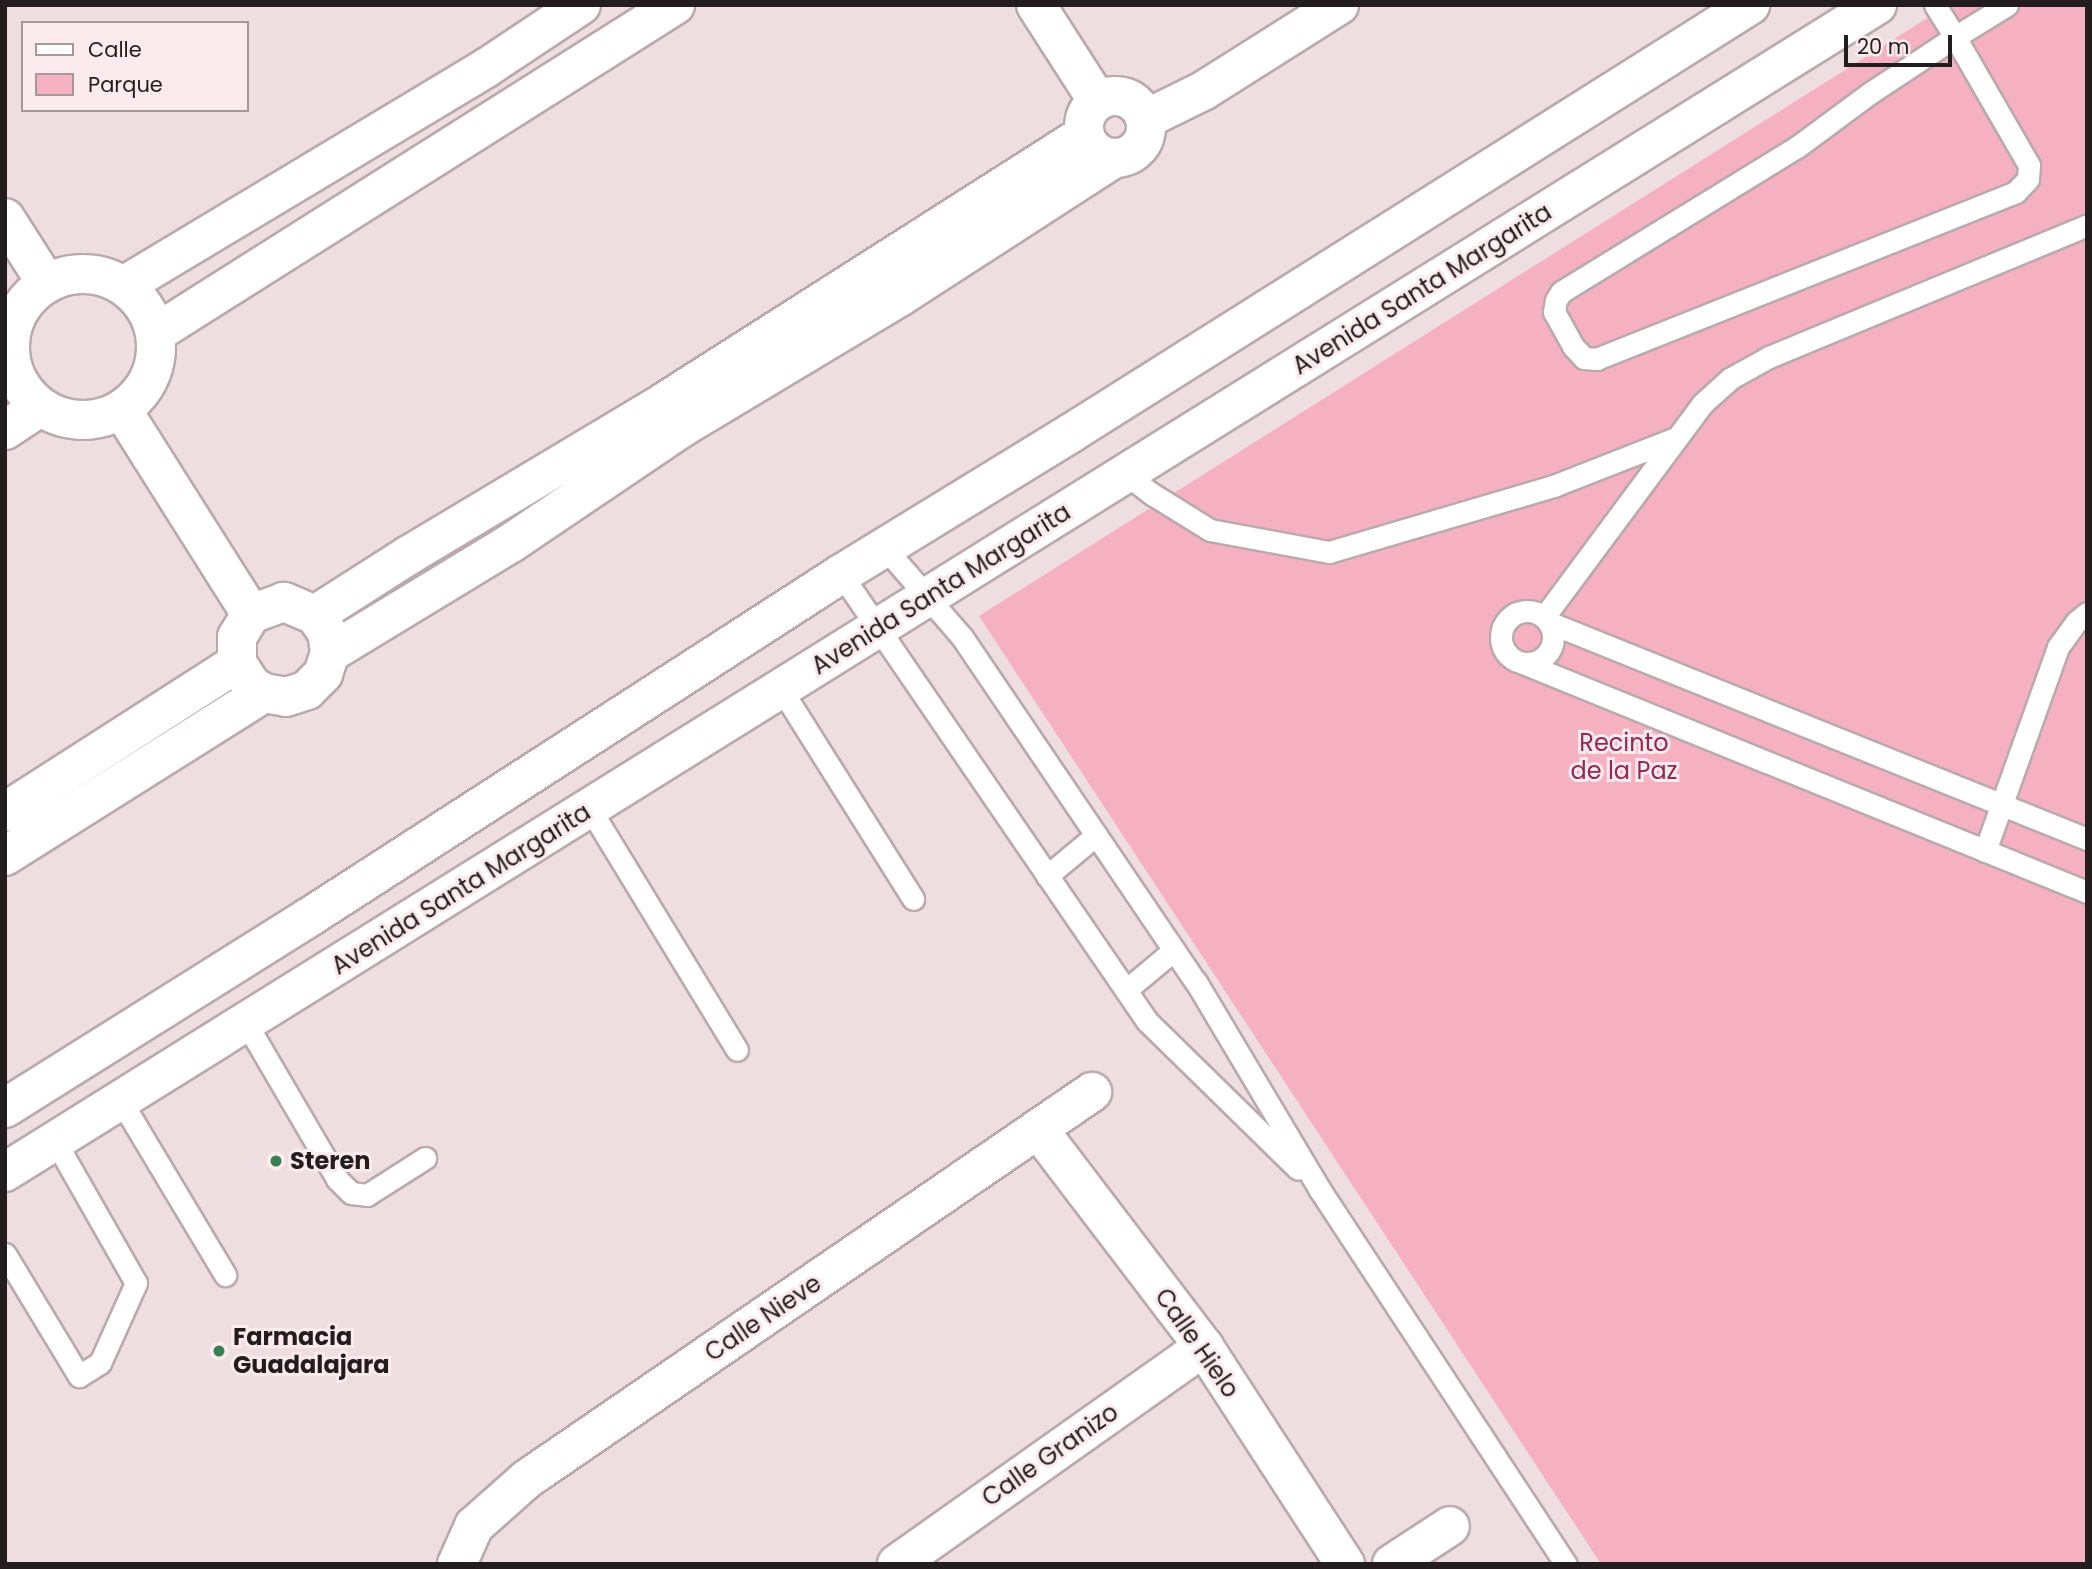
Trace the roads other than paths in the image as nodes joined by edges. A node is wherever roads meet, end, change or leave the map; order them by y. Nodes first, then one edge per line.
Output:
1 (581, 5) edge
2 (675, 5) edge
3 (1036, 5) edge
4 (1339, 5) edge
5 (1750, 5) edge
6 (1877, 5) edge
7 (1935, 5) edge
8 (2007, 5) edge
9 (1955, 37) junction
10 (485, 68) junction
11 (1097, 100) junction
12 (512, 108) junction
13 (1146, 119) junction
14 (1084, 135) junction
15 (1114, 158) junction
16 (5, 218) edge
17 (2087, 225) edge
18 (47, 284) junction
19 (125, 285) junction
20 (156, 333) junction
21 (8, 364) edge
22 (40, 407) junction
23 (122, 410) junction
24 (675, 414) junction
25 (5, 430) edge
26 (1675, 438) junction
27 (1126, 474) junction
28 (884, 547) junction
29 (841, 574) junction
30 (927, 598) junction
31 (2087, 613) edge
32 (251, 614) junction
33 (316, 615) junction
34 (1546, 620) junction
35 (876, 630) junction
36 (330, 653) junction
37 (237, 663) junction
38 (1523, 663) junction
39 (781, 689) junction
40 (264, 693) junction
41 (2001, 805) junction
42 (590, 808) junction
43 (5, 812) edge
44 (1096, 835) junction
45 (2087, 839) edge
46 (1985, 851) junction
47 (5, 856) edge
48 (1047, 876) junction
49 (2087, 892) edge
50 (913, 900) dead end
51 (1174, 950) junction
52 (1126, 990) junction
53 (246, 1023) junction
54 (737, 1050) dead end
55 (93, 1053) junction
56 (1091, 1092) dead end
57 (121, 1101) junction
58 (5, 1108) edge
59 (1038, 1129) junction
60 (55, 1141) junction
61 (5, 1153) edge
62 (425, 1158) dead end
63 (5, 1172) edge
64 (1320, 1190) junction
65 (5, 1254) edge
66 (225, 1275) dead end
67 (1204, 1347) junction
68 (1450, 1526) dead end
69 (457, 1564) edge
70 (897, 1564) edge
71 (1345, 1564) edge
72 (1392, 1564) edge
73 (1566, 1564) edge

1 - 10 street
2 - 12 street
3 - 11 street
4 - 13 street
5 - 28 street
6 - 27 street, Avenida Santa Margarita
7 - 9 lane
8 - 9 lane
9 - 9 lane
10 - 12 street
10 - 19 street
11 - 13 street
11 - 14 street
12 - 20 street
13 - 15 street
14 - 15 street
14 - 24 street
15 - 24 street
16 - 18 street
17 - 26 lane
18 - 19 street
18 - 21 street
19 - 20 street
20 - 23 street
21 - 22 street
22 - 23 street
22 - 25 street
23 - 32 street
24 - 33 street
24 - 36 street
26 - 27 lane
26 - 34 lane
27 - 30 street, Avenida Santa Margarita
28 - 29 street
28 - 30 lane
29 - 35 lane
29 - 55 street
30 - 35 street, Avenida Santa Margarita
30 - 44 lane
31 - 41 lane
32 - 33 street
32 - 37 street
33 - 36 street
34 - 38 lane
34 - 38 lane
34 - 41 lane
35 - 39 street, Avenida Santa Margarita
35 - 48 lane
36 - 40 street
37 - 40 street
37 - 43 street
38 - 46 lane
39 - 42 street, Avenida Santa Margarita
39 - 50 lane
40 - 47 street
41 - 45 lane
41 - 46 lane
42 - 53 street, Avenida Santa Margarita
42 - 54 lane
44 - 48 lane
44 - 51 lane
46 - 49 lane
48 - 52 lane
51 - 52 lane
51 - 64 lane
52 - 64 lane
53 - 57 street, Avenida Santa Margarita
53 - 62 lane
55 - 58 street
55 - 61 street
56 - 59 street, Calle Nieve
57 - 60 street, Avenida Santa Margarita
57 - 66 lane
59 - 67 street, Calle Hielo
59 - 69 street, Calle Nieve
60 - 63 street, Avenida Santa Margarita
60 - 65 lane
64 - 73 lane
67 - 70 street, Calle Granizo
67 - 71 street, Calle Hielo
68 - 72 street

